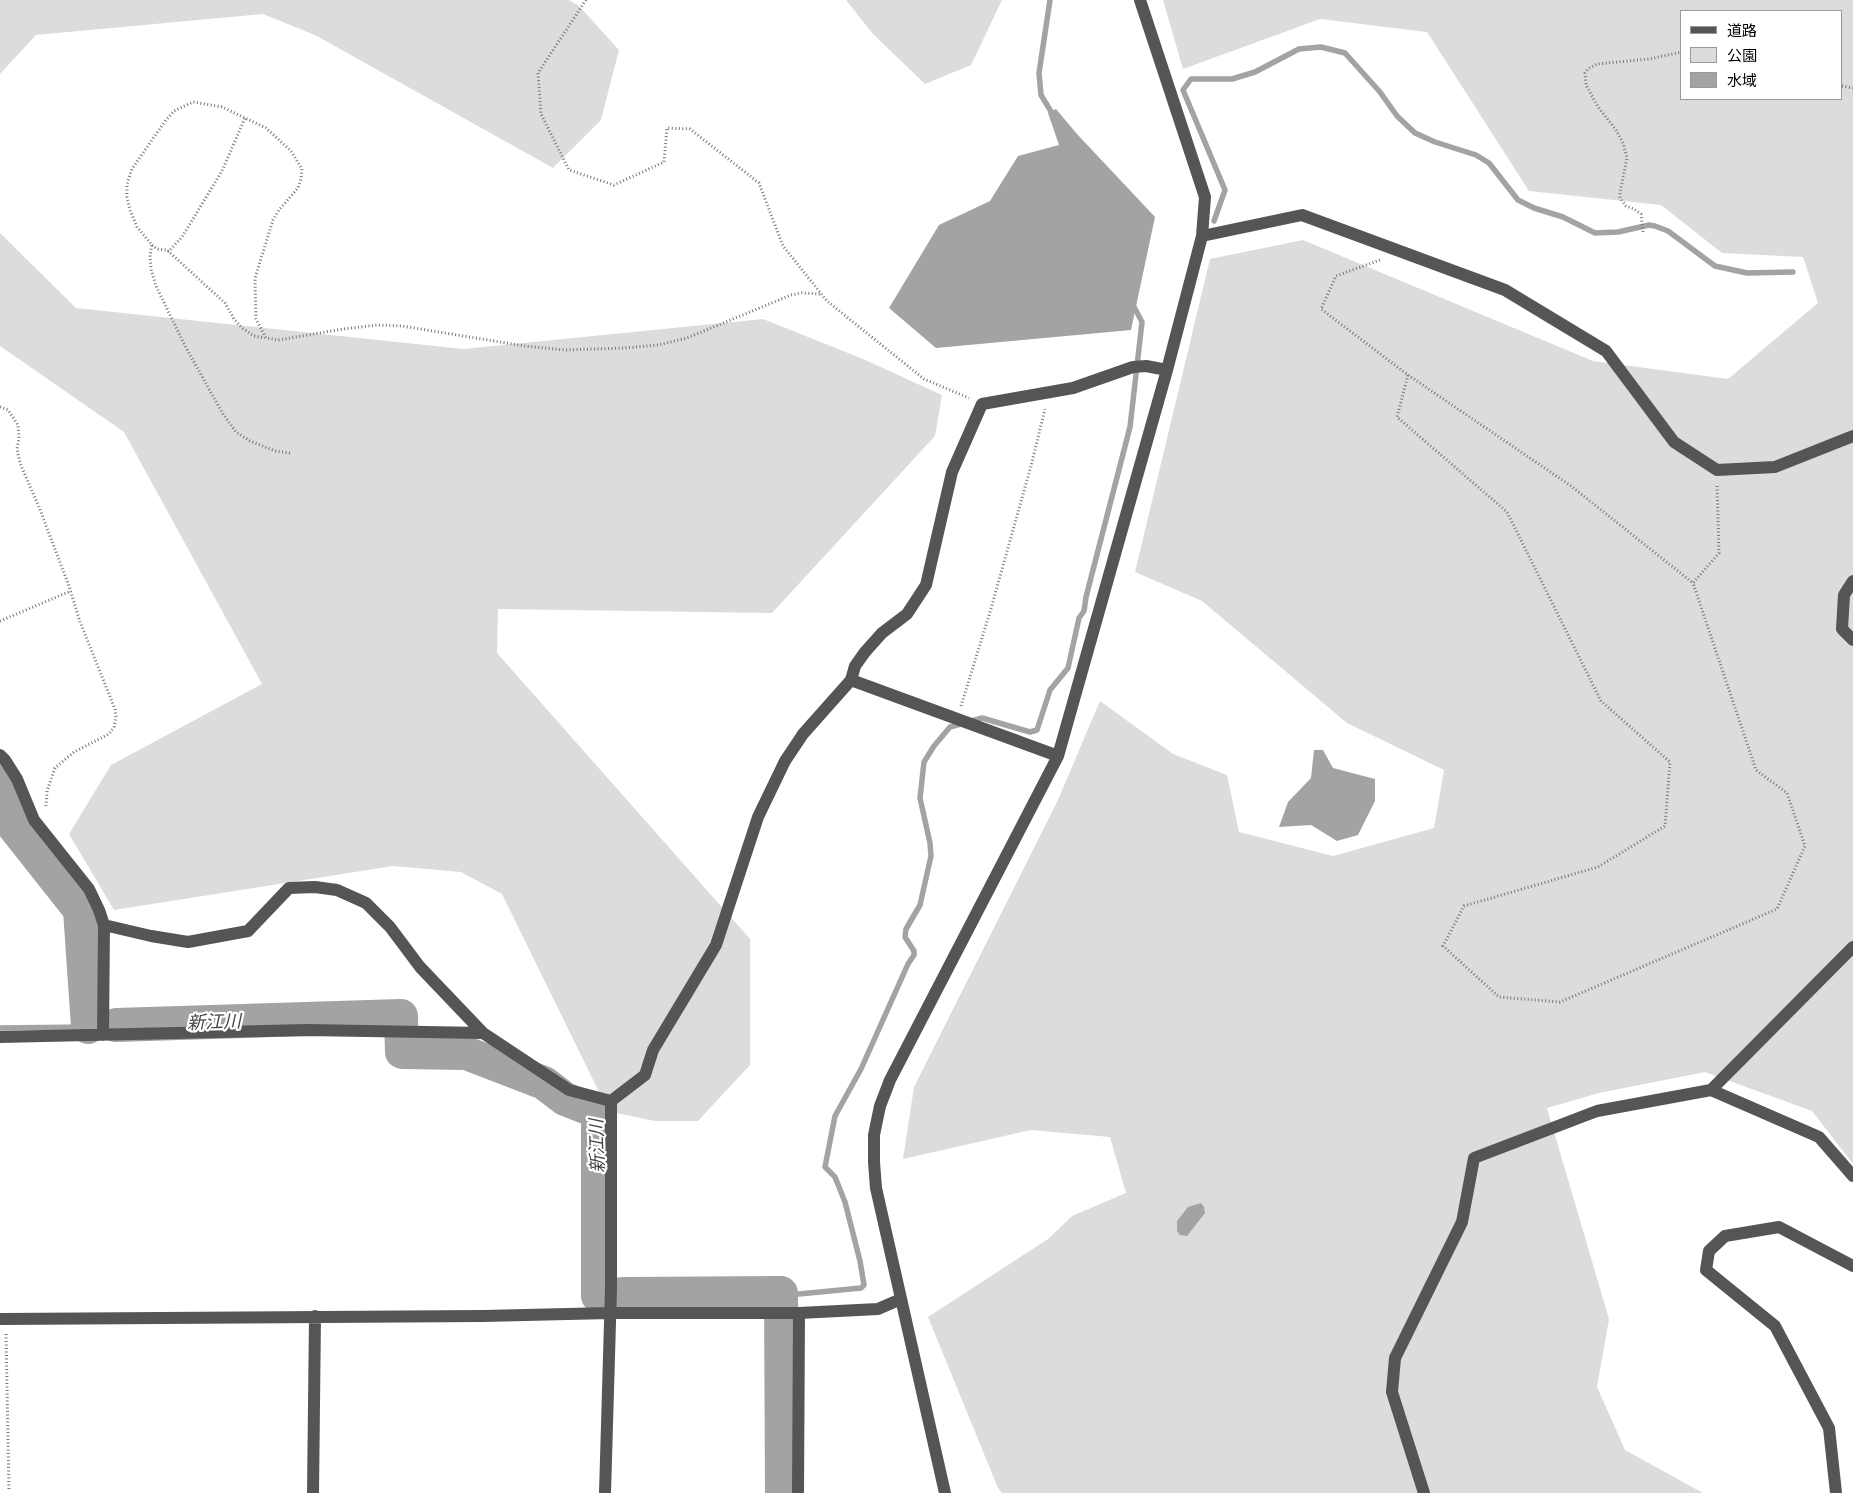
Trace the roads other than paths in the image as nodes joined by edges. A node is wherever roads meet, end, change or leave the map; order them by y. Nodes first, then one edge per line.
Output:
1 (1140, 0) edge
2 (1202, 236) junction
3 (1167, 370) junction
4 (1853, 436) edge
5 (1853, 581) edge
6 (1853, 640) edge
7 (851, 680) junction
8 (0, 755) edge
9 (1058, 756) junction
10 (104, 925) junction
11 (1853, 947) edge
12 (483, 1033) junction
13 (103, 1035) junction
14 (0, 1037) edge
15 (1711, 1090) junction
16 (611, 1101) junction
17 (1853, 1176) edge
18 (1853, 1266) edge
19 (900, 1299) junction
20 (610, 1312) junction
21 (798, 1313) junction
22 (315, 1316) junction
23 (3, 1319) edge
24 (313, 1493) edge
25 (605, 1493) edge
26 (798, 1493) edge
27 (945, 1493) edge
28 (1424, 1493) edge
29 (1836, 1493) edge

1 - 2 street
2 - 3 street
2 - 4 street
3 - 7 street
3 - 9 street
5 - 6 street
7 - 9 street
7 - 16 street
8 - 10 street
9 - 19 street
10 - 12 street
10 - 13 street
11 - 15 street
12 - 13 street
12 - 16 street
13 - 14 street
15 - 17 street
15 - 28 street
16 - 20 street
18 - 29 street
19 - 21 street
19 - 27 street
20 - 21 street
20 - 22 street
20 - 25 street
21 - 26 street
22 - 23 street
22 - 24 street

